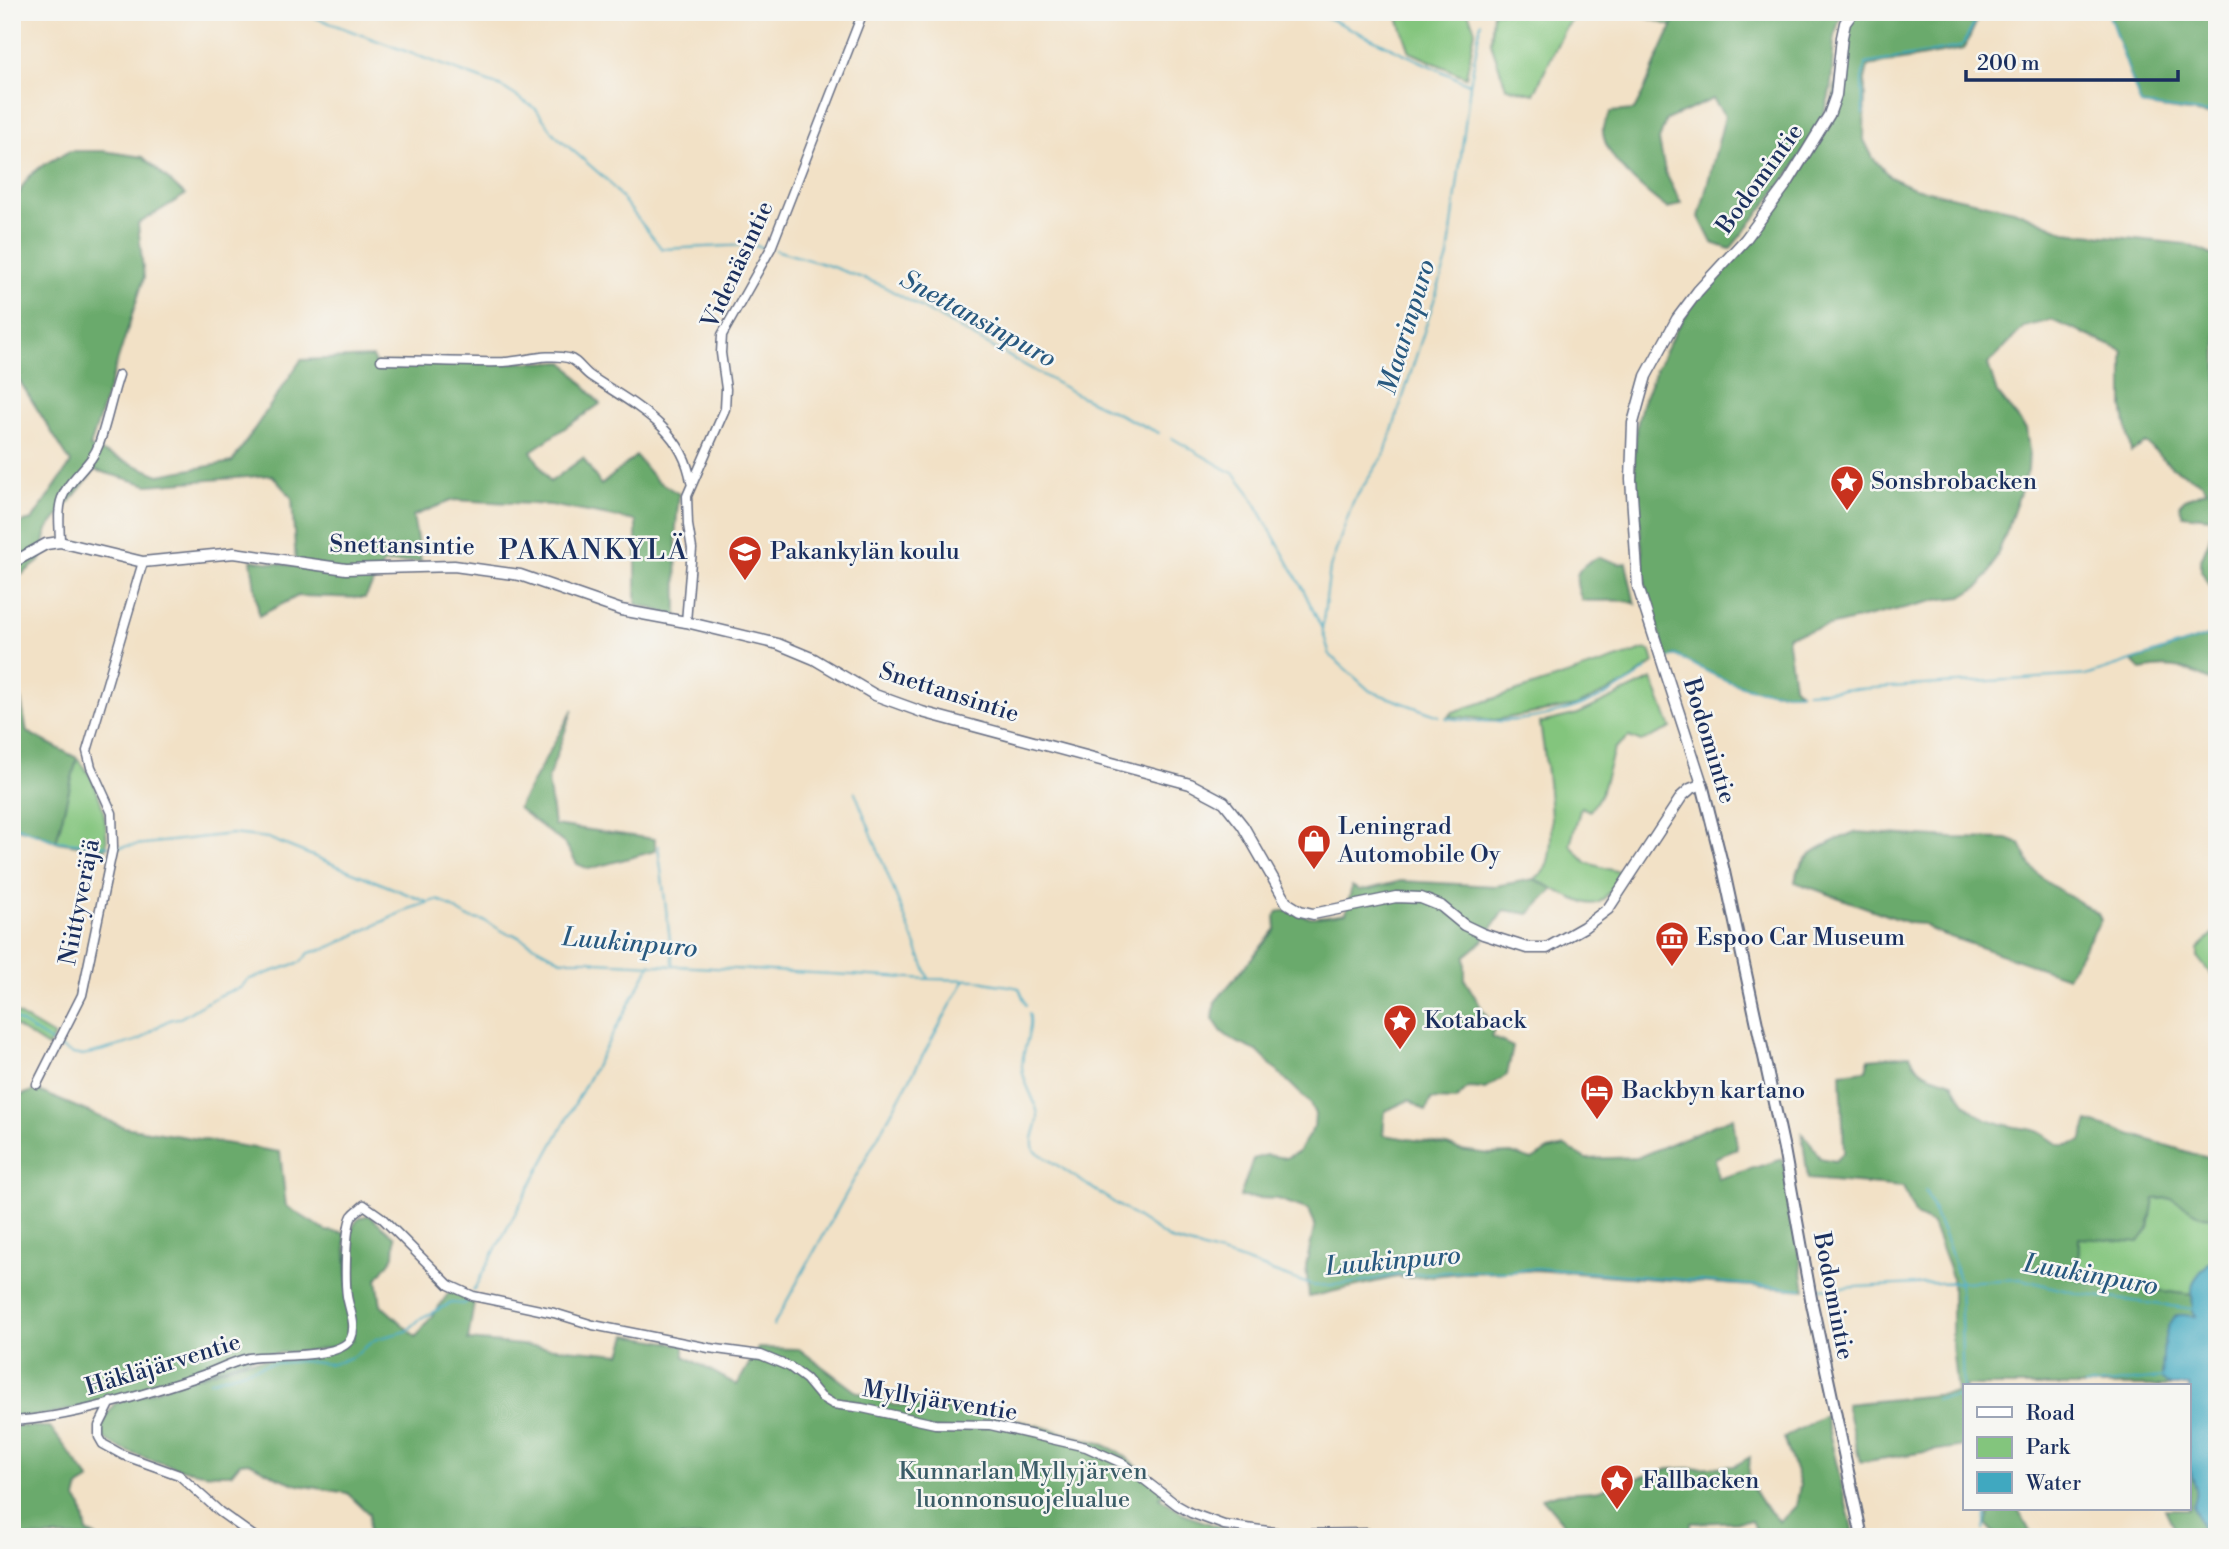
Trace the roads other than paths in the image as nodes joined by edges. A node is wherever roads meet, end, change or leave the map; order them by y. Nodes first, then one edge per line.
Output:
1 (863, 12) edge
2 (1853, 12) edge
3 (381, 360) dead end
4 (119, 375) dead end
5 (691, 485) junction
6 (60, 542) junction
7 (143, 562) junction
8 (12, 563) edge
9 (686, 622) junction
10 (1702, 784) junction
11 (37, 1084) dead end
12 (364, 1205) joint
13 (110, 1402) junction
14 (12, 1421) edge
15 (255, 1537) edge
16 (1375, 1537) edge
17 (1862, 1537) edge

1 - 5 street, Videnäsintie
2 - 10 street, Bodomintie
3 - 5 street
4 - 6 street
5 - 9 street, Videnäsintie
6 - 7 street, Snettansintie
6 - 8 street
7 - 9 street, Snettansintie
7 - 11 street, Niittyveräjä
9 - 10 street, Snettansintie
10 - 17 main road, Bodomintie
12 - 13 street, Häkläjärventie
12 - 16 street, Myllyjärventie
13 - 14 street, Häkläjärventie
13 - 15 street

